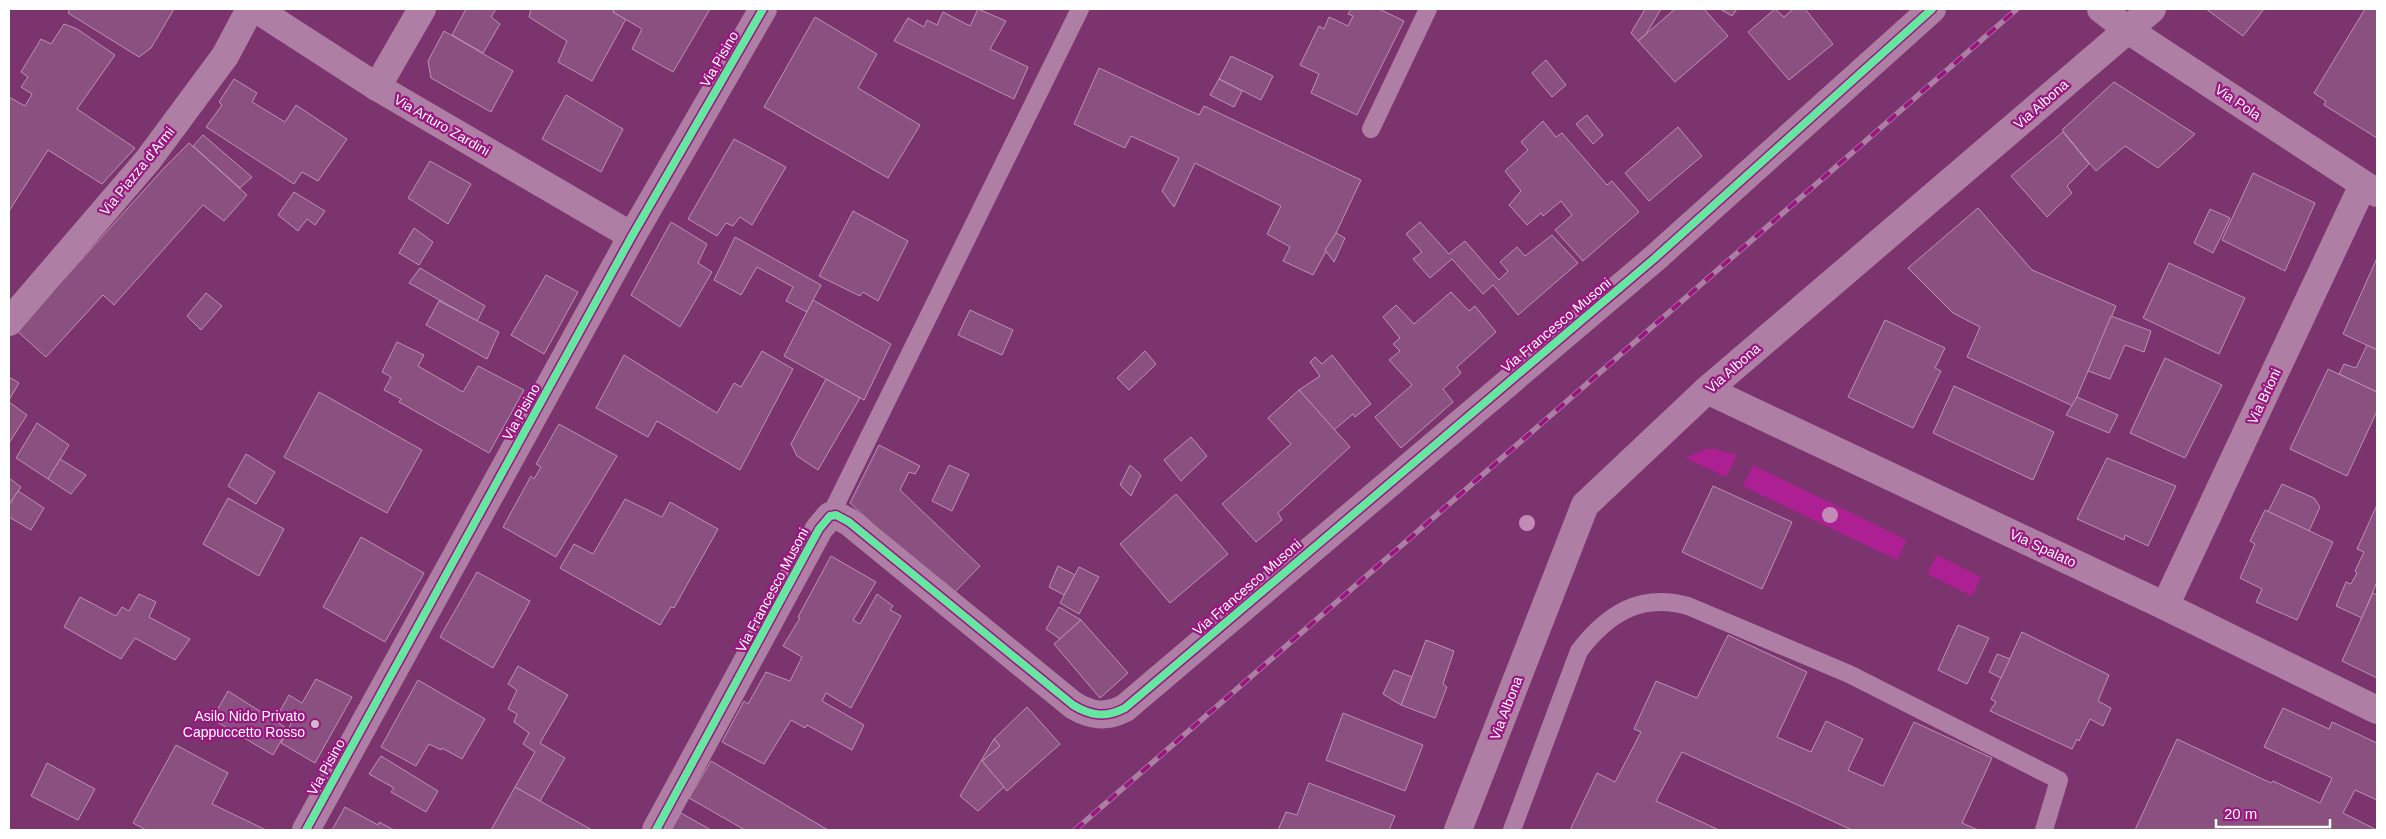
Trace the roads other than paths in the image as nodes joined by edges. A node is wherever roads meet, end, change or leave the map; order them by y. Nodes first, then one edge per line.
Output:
1 (250, 9) edge
2 (256, 9) edge
3 (422, 9) edge
4 (762, 9) edge
5 (1080, 9) edge
6 (1428, 9) edge
7 (1932, 9) edge
8 (2101, 9) edge
9 (2152, 9) edge
10 (2128, 30) junction
11 (377, 87) junction
12 (1371, 129) dead end
13 (2370, 189) edge
14 (632, 236) junction
15 (9, 322) edge
16 (1707, 390) junction
17 (830, 516) junction
18 (2165, 606) junction
19 (2377, 710) edge
20 (306, 830) edge
21 (656, 830) edge
22 (1458, 830) edge
23 (1512, 830) edge
24 (2044, 830) edge

1 - 15 street, Via Piazza d'Armi
2 - 11 street, Via Arturo Zardini
3 - 11 street
4 - 14 street, Via Pisino
5 - 17 lane
6 - 12 lane
7 - 17 street, Via Francesco Musoni
8 - 10 street, Via Pola
9 - 10 street, Via Albona
10 - 13 street, Via Pola
10 - 16 street, Via Albona
11 - 14 street, Via Arturo Zardini
13 - 18 street, Via Brioni
14 - 20 street, Via Pisino
16 - 18 street, Via Spalato
16 - 22 street, Via Albona
17 - 21 street, Via Francesco Musoni
18 - 19 street, Via Spalato
23 - 24 lane

